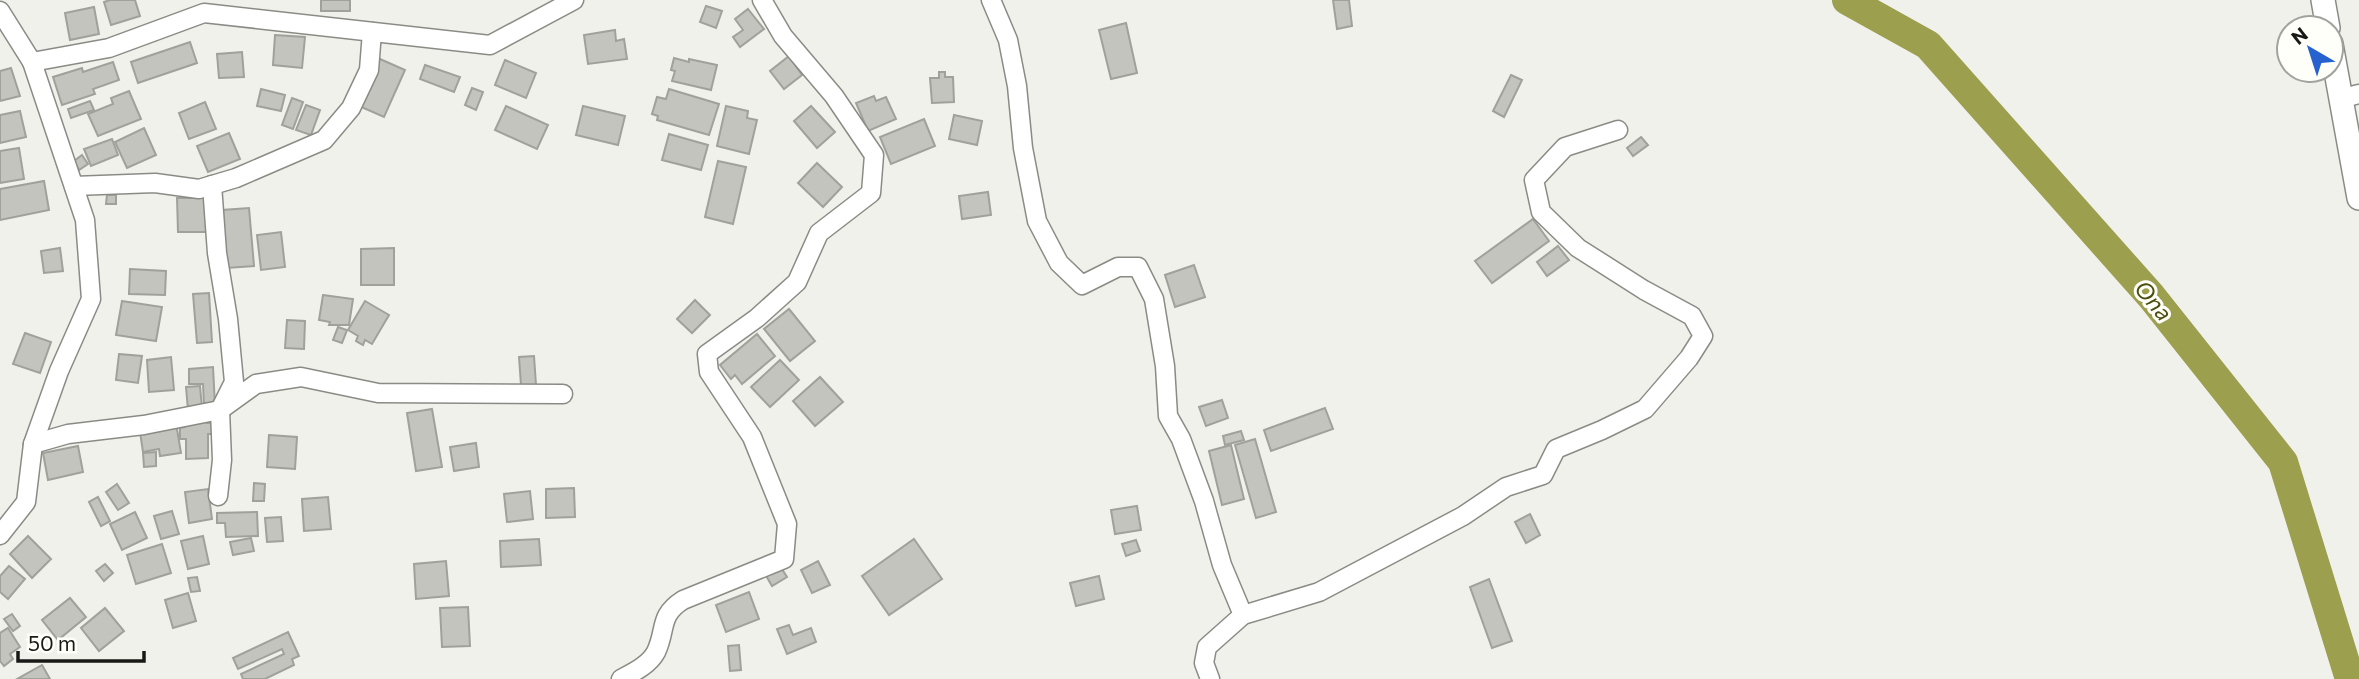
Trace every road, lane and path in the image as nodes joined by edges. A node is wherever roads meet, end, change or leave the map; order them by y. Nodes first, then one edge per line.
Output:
1 (574, 0) edge
2 (762, 0) edge
3 (991, 0) edge
4 (0, 11) edge
5 (372, 32) junction
6 (32, 62) junction
7 (2350, 97) edge
8 (1618, 130) dead end
9 (212, 185) junction
10 (74, 186) junction
11 (2359, 198) edge
12 (563, 394) dead end
13 (220, 410) junction
14 (33, 443) junction
15 (218, 496) dead end
16 (0, 535) edge
17 (1243, 615) junction
18 (621, 679) edge
19 (1210, 679) edge

1 - 5 street
2 - 18 street
3 - 17 street
4 - 6 street
5 - 6 street
5 - 9 street
6 - 10 street
7 - 11 street
8 - 17 street
9 - 10 street
9 - 13 street
10 - 14 street
12 - 13 street
13 - 14 street
13 - 15 street
14 - 16 street
17 - 19 street

